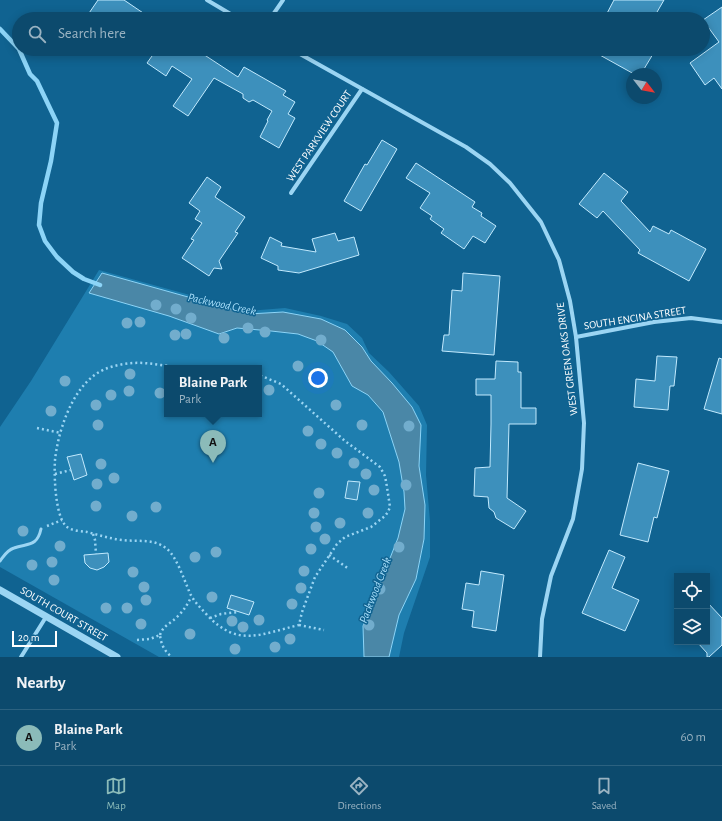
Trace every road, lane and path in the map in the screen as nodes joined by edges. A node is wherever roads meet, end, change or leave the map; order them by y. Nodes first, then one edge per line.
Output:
1 (207, 0) edge
2 (283, 0) edge
3 (227, 12) edge
4 (275, 12) edge
5 (303, 56) edge
6 (362, 89) junction
7 (291, 193) dead end
8 (722, 322) edge
9 (576, 337) junction
10 (164, 365) edge
11 (262, 375) edge
12 (37, 428) dead end
13 (61, 433) junction
14 (71, 470) dead end
15 (55, 474) junction
16 (62, 520) junction
17 (41, 529) joint
18 (92, 534) junction
19 (96, 554) dead end
20 (329, 555) junction
21 (0, 561) edge
22 (349, 569) dead end
23 (0, 590) edge
24 (191, 597) junction
25 (238, 612) dead end
26 (46, 617) junction
27 (210, 618) junction
28 (299, 624) junction
29 (324, 630) dead end
30 (160, 635) junction
31 (137, 640) dead end
32 (21, 657) edge
33 (117, 657) edge
34 (172, 657) edge
35 (540, 657) edge

1 - 3 street
2 - 4 street
5 - 6 street, WEST GREEN OAKS DRIVE
6 - 7 street, WEST PARKVIEW COURT
6 - 9 street, WEST GREEN OAKS DRIVE
8 - 9 street, SOUTH ENCINA STREET
9 - 35 street, WEST GREEN OAKS DRIVE
10 - 13 path
11 - 20 path
12 - 13 path
13 - 15 path
14 - 15 path
15 - 16 path
16 - 17 path
16 - 18 path
17 - 21 lane
18 - 19 path
18 - 24 path
20 - 22 path
20 - 28 path
23 - 26 street, SOUTH COURT STREET
24 - 27 path
24 - 30 path
25 - 27 path
26 - 32 street
26 - 33 street, SOUTH COURT STREET
27 - 28 path
28 - 29 path
30 - 31 path
30 - 34 path

